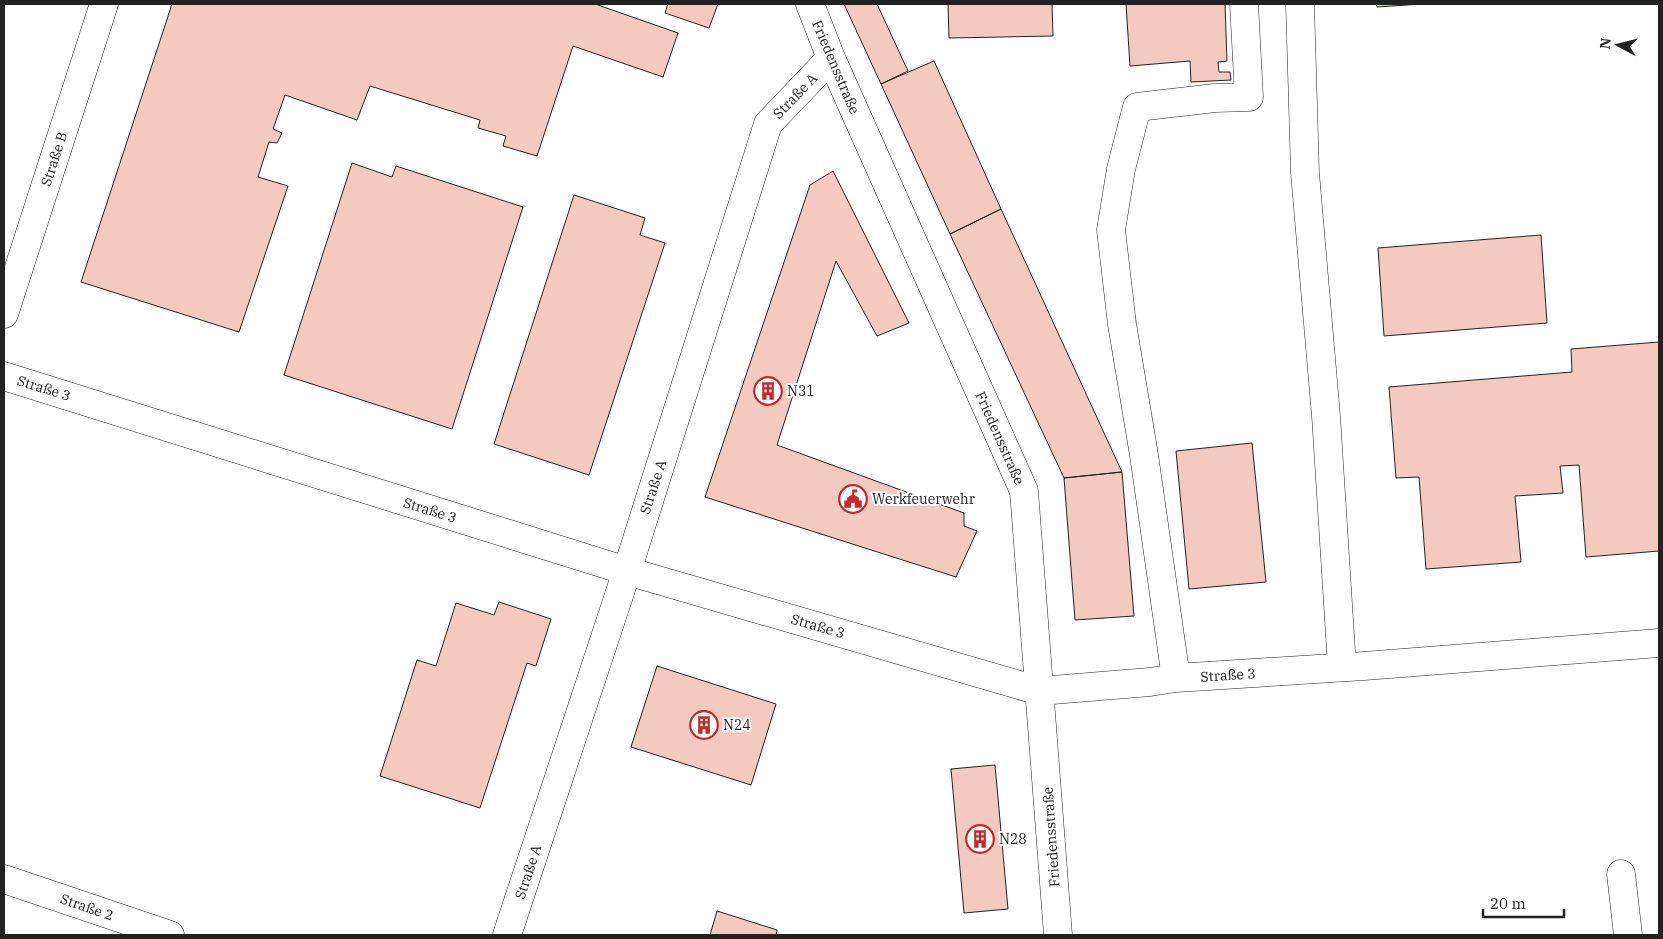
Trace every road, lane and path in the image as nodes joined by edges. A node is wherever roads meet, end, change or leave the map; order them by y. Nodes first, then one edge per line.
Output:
1 (104, 4) edge
2 (810, 4) edge
3 (1244, 4) edge
4 (1300, 4) edge
5 (831, 58) junction
6 (4, 314) edge
7 (4, 376) edge
8 (627, 571) junction
9 (1659, 643) edge
10 (1342, 667) junction
11 (1176, 678) junction
12 (1040, 690) junction
13 (1621, 874) dead end
14 (4, 879) edge
15 (170, 935) edge
16 (507, 935) edge
17 (1058, 935) edge
18 (1628, 935) edge

1 - 6 lane, Straße B
2 - 5 lane, Friedensstraße
3 - 11 lane
4 - 10 lane
5 - 8 lane, Straße A
5 - 12 lane, Friedensstraße
7 - 8 lane, Straße 3
8 - 12 lane, Straße 3
8 - 16 lane, Straße A
9 - 10 lane, Straße 3
10 - 11 lane, Straße 3
11 - 12 lane, Straße 3
12 - 17 lane, Friedensstraße
13 - 18 lane
14 - 15 lane, Straße 2

